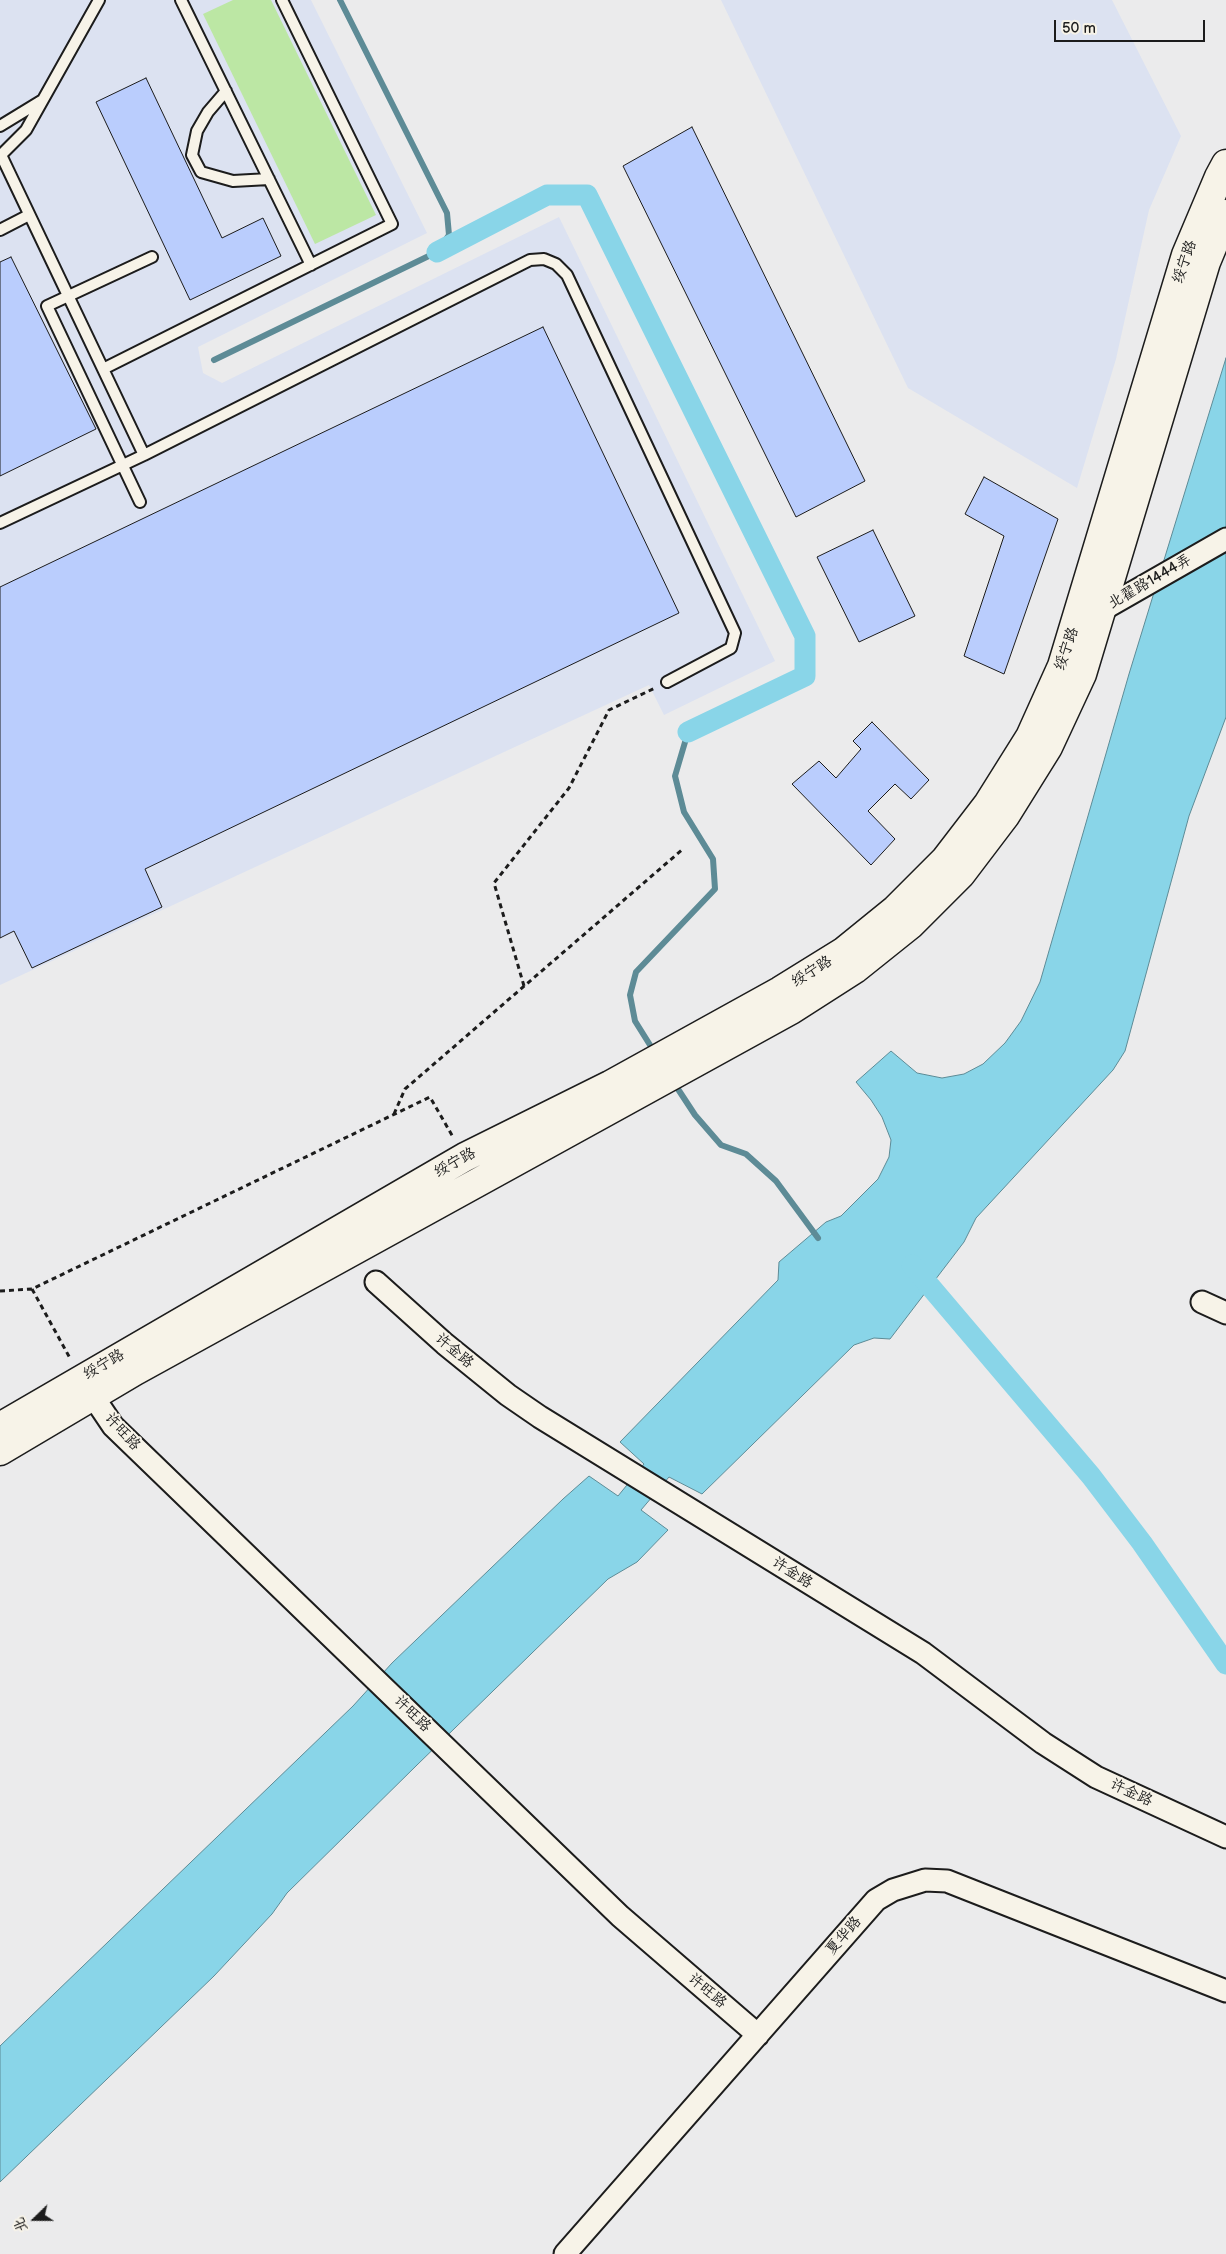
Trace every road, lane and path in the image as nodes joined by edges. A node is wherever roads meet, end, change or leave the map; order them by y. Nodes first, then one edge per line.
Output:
1 (99, 0) edge
2 (182, 0) edge
3 (282, 0) edge
4 (226, 91) junction
5 (42, 100) junction
6 (0, 126) edge
7 (1, 156) edge
8 (1226, 164) edge
9 (269, 179) junction
10 (1226, 214) edge
11 (29, 215) junction
12 (0, 230) edge
13 (152, 257) dead end
14 (311, 265) junction
15 (68, 295) junction
16 (103, 369) junction
17 (144, 455) junction
18 (122, 465) junction
19 (140, 502) dead end
20 (0, 523) edge
21 (1226, 539) edge
22 (1101, 611) junction
23 (1075, 625) junction
24 (667, 682) joint
25 (683, 849) dead end
26 (524, 986) junction
27 (667, 1066) junction
28 (617, 1094) junction
29 (394, 1114) junction
30 (465, 1156) junction
31 (376, 1282) dead end
32 (32, 1289) junction
33 (0, 1291) edge
34 (1202, 1302) dead end
35 (1226, 1312) edge
36 (87, 1388) junction
37 (0, 1427) edge
38 (0, 1452) edge
39 (1226, 1837) edge
40 (1226, 1991) edge
41 (758, 2035) junction
42 (565, 2254) edge

1 - 5 lane
2 - 4 lane
3 - 14 lane
4 - 9 lane
4 - 9 lane
5 - 6 lane
5 - 7 lane
7 - 11 lane
8 - 23 main road, 绥宁路
9 - 14 lane
10 - 22 main road, 绥宁路
11 - 12 lane
11 - 15 lane
13 - 15 lane
14 - 16 lane
15 - 16 lane
15 - 18 lane
16 - 17 lane
17 - 18 lane
17 - 24 lane
18 - 19 lane
18 - 20 lane
21 - 22 street, 北翟路1444弄
22 - 23 street, 北翟路1444弄
22 - 27 main road, 绥宁路
23 - 27 main road, 绥宁路
24 - 26 path
25 - 26 path
26 - 29 path
27 - 28 main road, 绥宁路
28 - 30 main road, 绥宁路
28 - 36 main road, 绥宁路
29 - 30 path
29 - 32 path
30 - 36 main road, 绥宁路
31 - 39 street, 许金路
32 - 33 path
32 - 36 path
34 - 35 street
36 - 37 main road, 绥宁路
36 - 38 main road, 绥宁路
36 - 41 street, 许旺路
40 - 41 street, 夏华路
41 - 42 street, 夏华路

